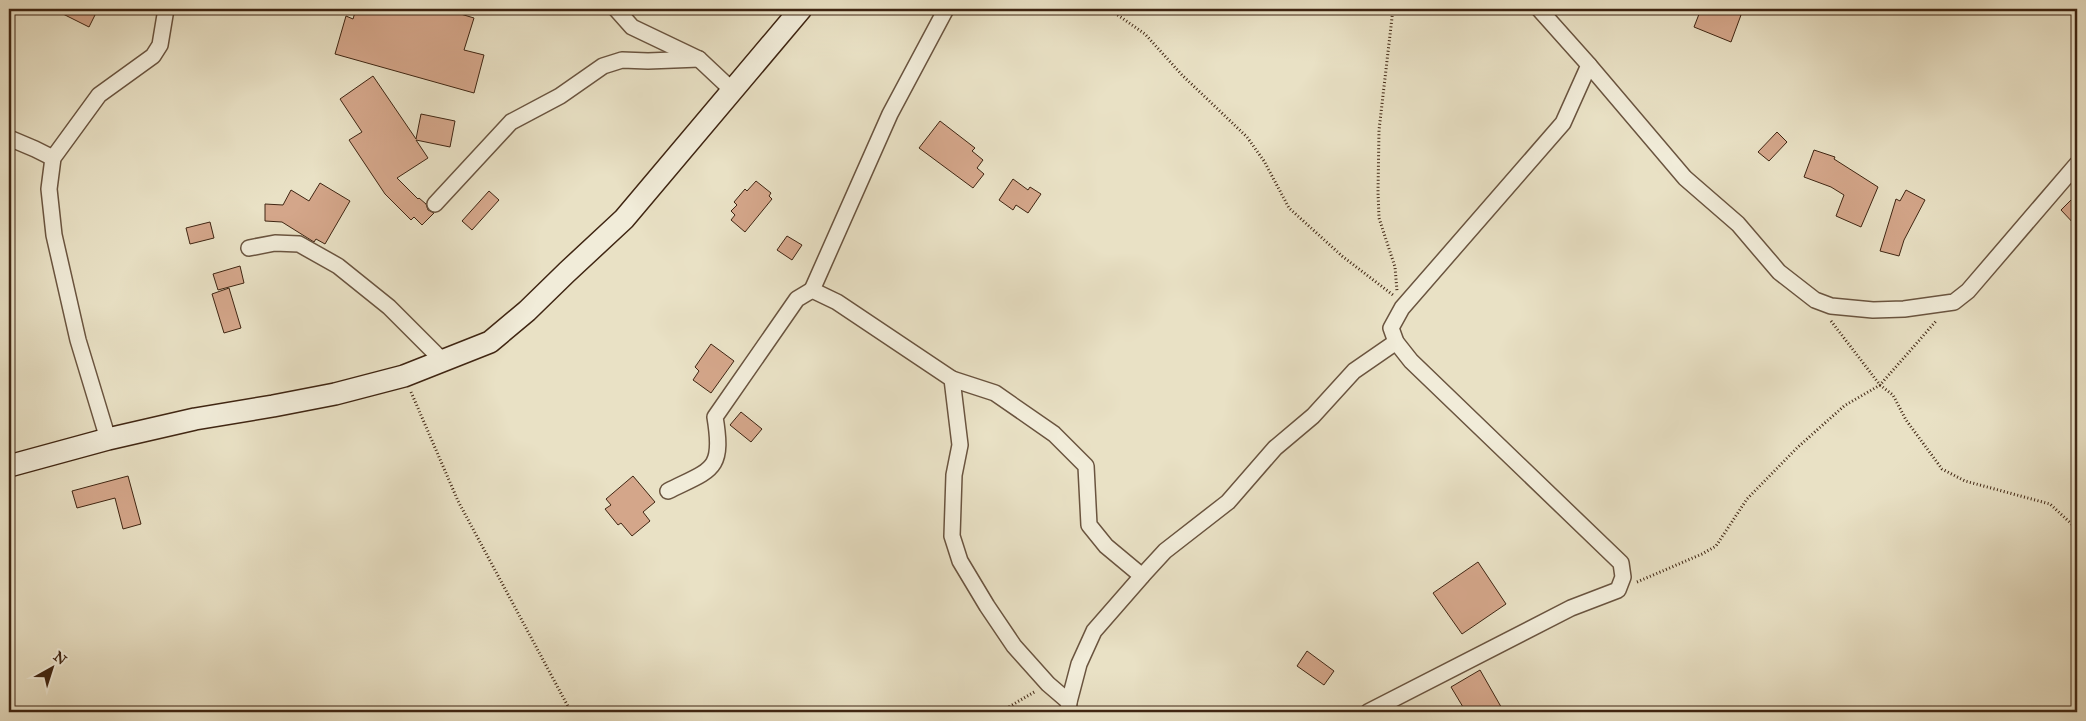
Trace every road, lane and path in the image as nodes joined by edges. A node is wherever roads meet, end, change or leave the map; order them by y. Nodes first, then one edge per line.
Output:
1 (166, 9) edge
2 (616, 9) edge
3 (801, 9) edge
4 (946, 9) edge
5 (1109, 9) edge
6 (1393, 9) edge
7 (1539, 9) edge
8 (699, 59) junction
9 (1589, 65) junction
10 (732, 90) junction
11 (9, 138) edge
12 (53, 158) junction
13 (2077, 164) edge
14 (435, 204) dead end
15 (249, 248) dead end
16 (812, 290) junction
17 (1815, 300) junction
18 (1954, 302) junction
19 (1396, 342) junction
20 (443, 361) junction
21 (404, 376) junction
22 (952, 378) junction
23 (1880, 385) junction
24 (108, 439) junction
25 (9, 466) edge
26 (668, 491) dead end
27 (2077, 529) edge
28 (1142, 576) junction
29 (1618, 590) junction
30 (1048, 684) junction
31 (1068, 707) edge
32 (571, 712) edge
33 (1000, 712) edge
34 (1368, 712) edge

1 - 12 street
2 - 8 street
3 - 10 street
4 - 16 street
5 - 6 path
7 - 9 street
8 - 10 street
8 - 14 street
9 - 17 street
9 - 19 street
10 - 20 street
11 - 12 street
12 - 24 street
13 - 18 street
15 - 20 street
16 - 22 street
16 - 26 street
17 - 18 street
17 - 23 path
18 - 23 path
19 - 28 street
19 - 29 street
20 - 21 street
21 - 24 street
21 - 32 path
22 - 28 street
22 - 30 street
23 - 27 path
23 - 29 path
24 - 25 street
28 - 31 street
29 - 34 street
30 - 31 street
30 - 33 path

